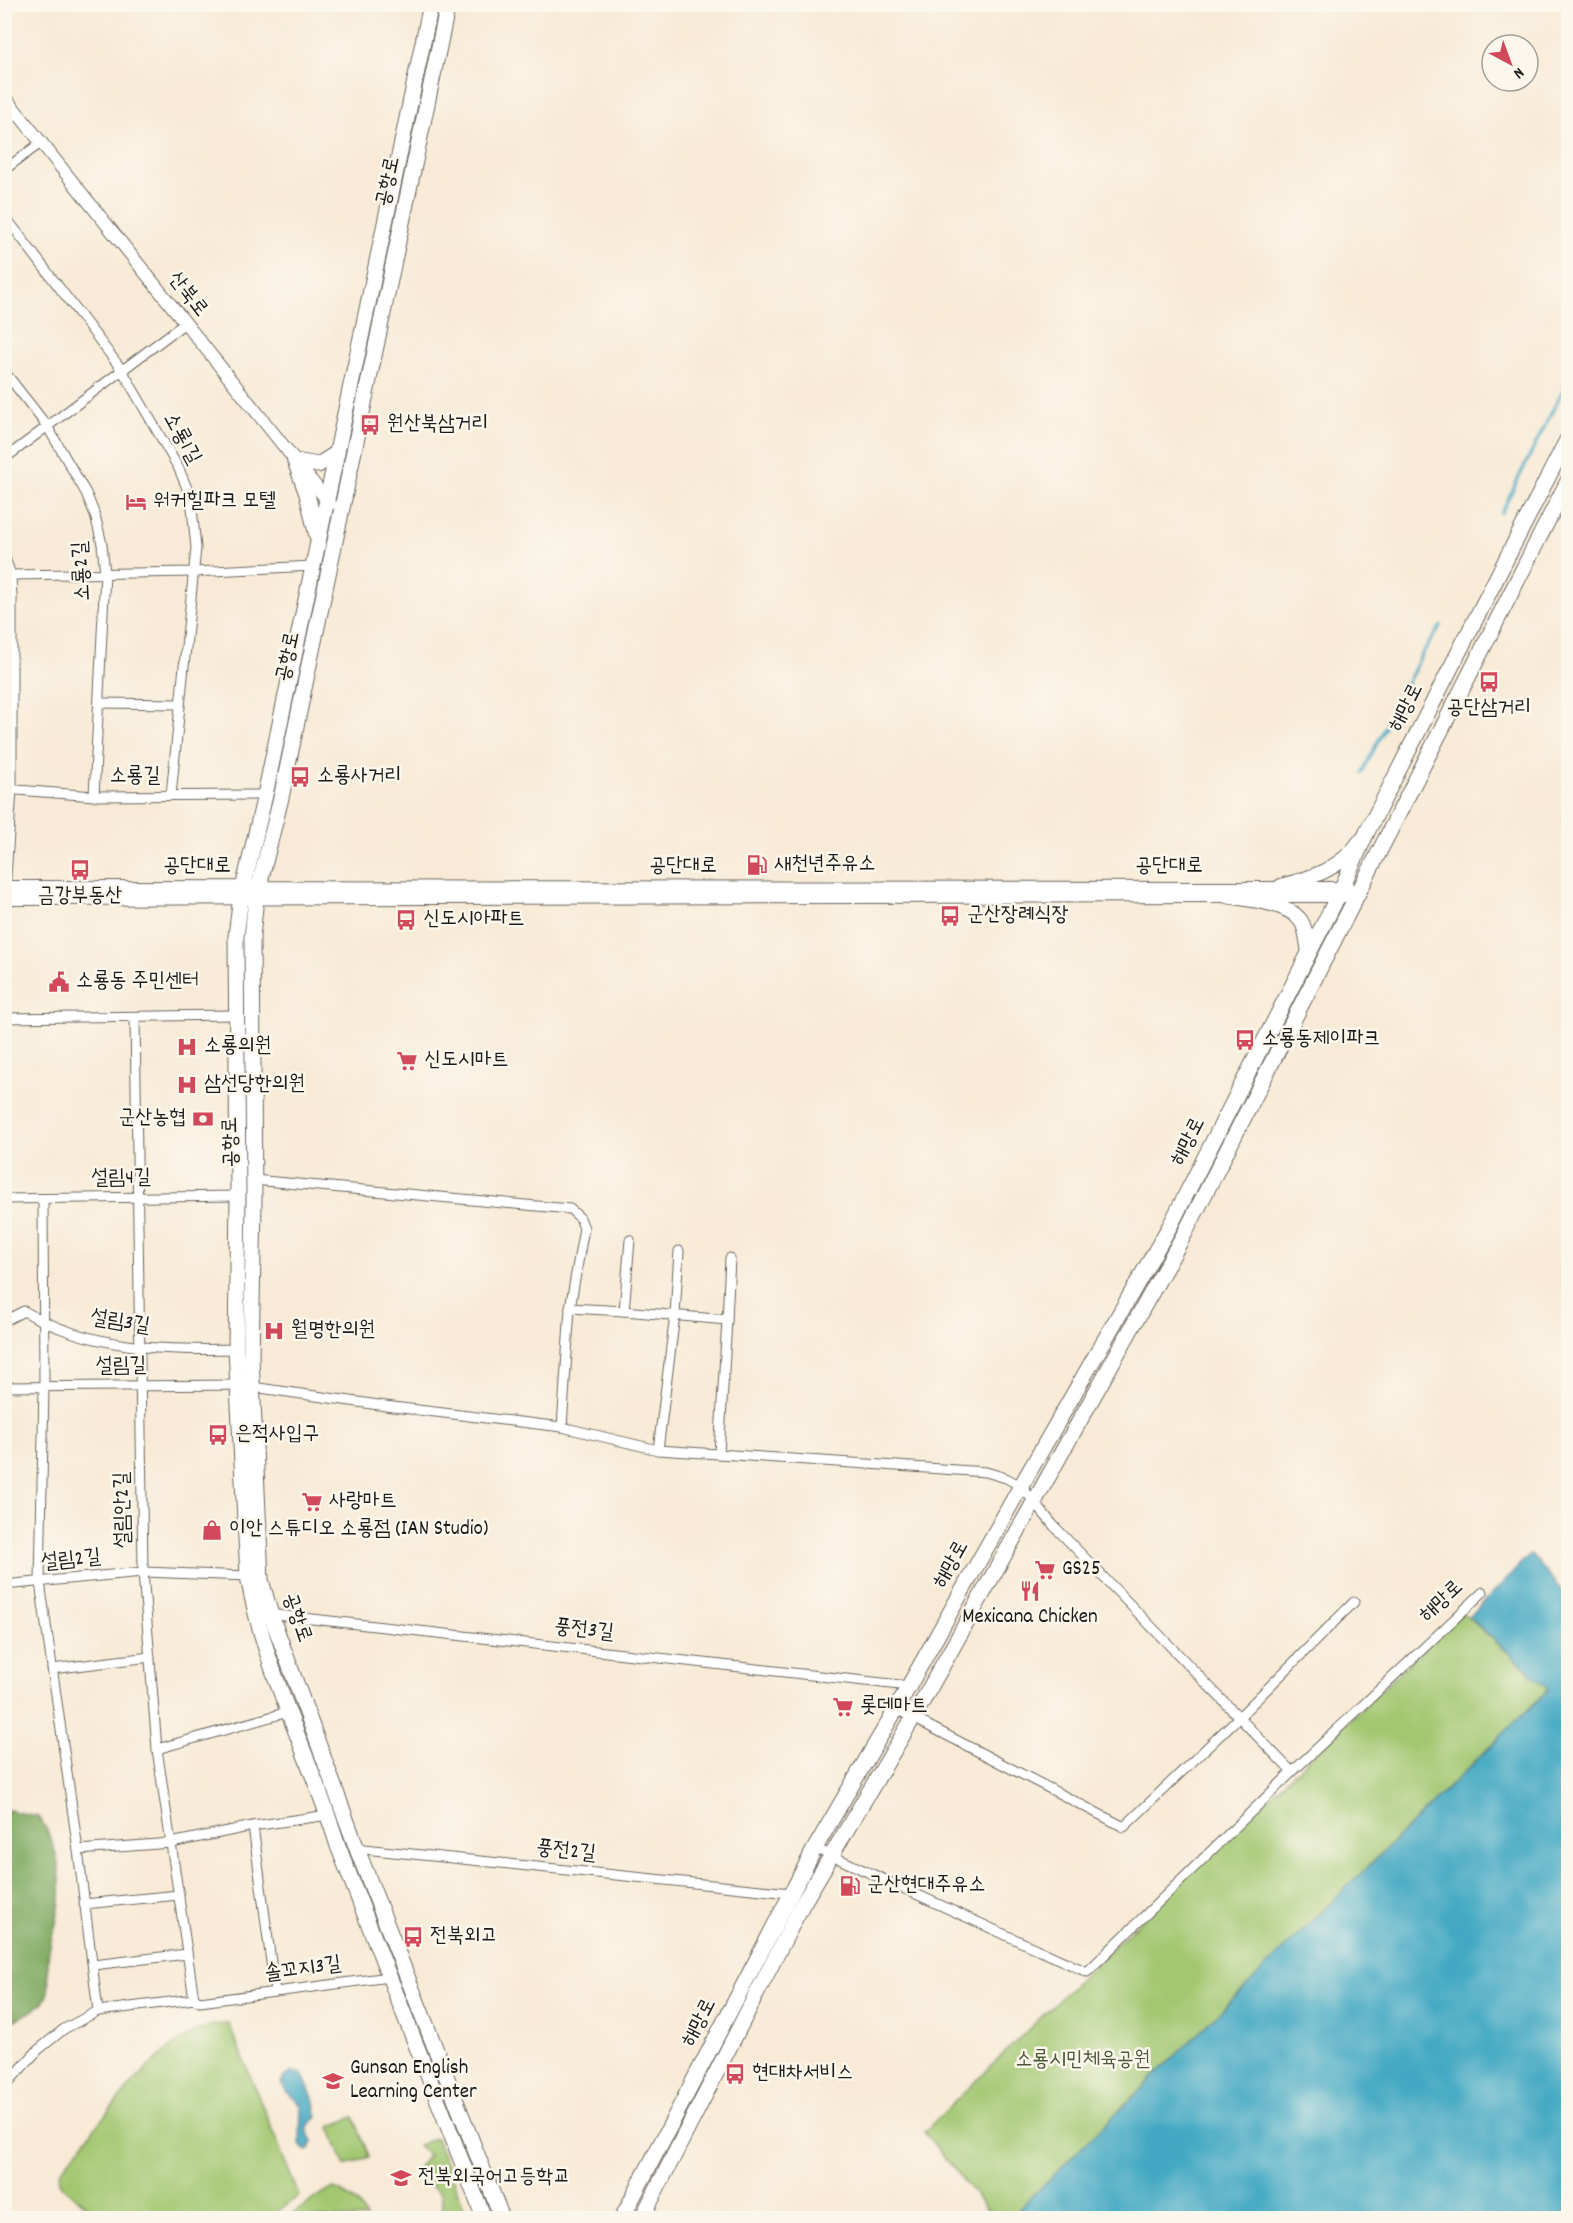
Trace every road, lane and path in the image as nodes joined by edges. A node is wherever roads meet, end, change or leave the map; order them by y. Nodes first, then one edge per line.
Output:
1 (431, 4) edge
2 (448, 4) edge
3 (4, 96) edge
4 (42, 142) junction
5 (4, 170) edge
6 (4, 215) edge
7 (184, 323) junction
8 (122, 370) junction
9 (4, 371) edge
10 (47, 426) junction
11 (1569, 438) edge
12 (337, 453) junction
13 (4, 459) edge
14 (295, 461) junction
15 (1569, 482) edge
16 (327, 502) junction
17 (340, 516) junction
18 (319, 541) junction
19 (4, 555) edge
20 (313, 566) junction
21 (194, 572) junction
22 (105, 573) junction
23 (11, 575) junction
24 (99, 702) junction
25 (180, 704) junction
26 (8, 789) edge
27 (171, 795) junction
28 (265, 795) junction
29 (94, 796) junction
30 (1368, 830) junction
31 (1281, 886) junction
32 (5, 887) edge
33 (250, 892) junction
34 (1340, 892) junction
35 (1360, 892) junction
36 (1227, 896) junction
37 (5, 899) edge
38 (1309, 953) junction
39 (236, 1015) junction
40 (135, 1017) junction
41 (4, 1018) edge
42 (254, 1180) junction
43 (139, 1196) junction
44 (238, 1196) junction
45 (4, 1199) edge
46 (43, 1199) junction
47 (630, 1240) dead end
48 (679, 1251) dead end
49 (730, 1258) dead end
50 (570, 1308) junction
51 (624, 1311) junction
52 (675, 1315) junction
53 (727, 1320) junction
54 (4, 1321) edge
55 (44, 1323) junction
56 (141, 1348) junction
57 (236, 1349) junction
58 (141, 1384) junction
59 (4, 1386) edge
60 (44, 1387) junction
61 (245, 1387) junction
62 (562, 1427) junction
63 (658, 1450) junction
64 (719, 1454) junction
65 (1021, 1486) junction
66 (1034, 1502) junction
67 (143, 1572) junction
68 (248, 1576) junction
69 (40, 1582) junction
70 (4, 1585) edge
71 (1483, 1592) dead end
72 (1354, 1602) dead end
73 (254, 1612) junction
74 (271, 1615) junction
75 (150, 1658) junction
76 (52, 1669) junction
77 (909, 1686) junction
78 (896, 1709) junction
79 (288, 1712) junction
80 (1239, 1717) junction
81 (913, 1718) junction
82 (157, 1749) junction
83 (1292, 1772) junction
84 (328, 1815) junction
85 (253, 1826) junction
86 (171, 1843) junction
87 (338, 1846) junction
88 (815, 1848) junction
89 (357, 1849) junction
90 (78, 1850) junction
91 (831, 1855) junction
92 (790, 1893) junction
93 (179, 1895) junction
94 (84, 1904) junction
95 (187, 1953) junction
96 (93, 1965) junction
97 (389, 1977) junction
98 (275, 1992) junction
99 (194, 1999) junction
100 (98, 2011) junction
101 (4, 2087) edge
102 (484, 2218) edge
103 (502, 2218) edge
104 (622, 2218) edge
105 (642, 2218) edge

1 - 12 main road, 공항로
2 - 17 main road, 공항로
3 - 4 street, 산북로
4 - 5 street
4 - 7 street, 산북로
6 - 8 street, 소룡1길
7 - 8 street
7 - 14 street, 산북로
8 - 10 street
8 - 21 street, 소룡1길
9 - 10 street, 소룡2길
10 - 13 street
10 - 22 street, 소룡2길
11 - 30 main road, 해망로
12 - 14 main road
12 - 16 main road, 공항로
14 - 16 street, 산북로
14 - 18 main road
15 - 35 main road, 해망로
16 - 17 street, 산북로
16 - 18 main road, 공항로
17 - 33 main road, 공항로
18 - 20 main road, 공항로
19 - 23 street
20 - 21 street
20 - 28 main road, 공항로
21 - 22 street
21 - 25 street, 소룡1길
22 - 23 street
22 - 24 street, 소룡2길
23 - 26 street
24 - 25 street
24 - 29 street, 소룡2길
25 - 27 street, 소룡1길
26 - 29 street, 소룡길
26 - 32 street
27 - 28 street, 소룡길
27 - 29 street, 소룡길
28 - 33 main road, 공항로
30 - 31 main road
30 - 34 main road, 해망로
31 - 33 street, 공단대로
31 - 34 street, 공단대로
32 - 33 street, 공단대로
32 - 37 street
33 - 36 street, 공단대로
33 - 37 street, 공단대로
33 - 39 main road, 공항로
33 - 42 main road, 공항로
34 - 35 street, 공단대로
34 - 36 street, 공단대로
34 - 38 main road, 해망로
35 - 66 main road, 해망로
36 - 38 main road
38 - 65 main road, 해망로
39 - 40 street
39 - 44 main road, 공항로
40 - 41 street
40 - 43 street, 설림안2길
42 - 50 street
42 - 61 main road, 공항로
43 - 44 street, 설림4길
43 - 46 street, 설림4길
43 - 56 street, 설림안2길
44 - 57 main road, 공항로
45 - 46 street, 설림4길
46 - 55 street
47 - 51 street
48 - 52 street
49 - 53 street
50 - 51 street
50 - 62 street
51 - 52 street
52 - 53 street
52 - 63 street
53 - 64 street
54 - 55 street, 설림3길
55 - 56 street, 설림3길
55 - 60 street
56 - 57 street, 설림3길
56 - 58 street, 설림안2길
57 - 61 main road, 공항로
58 - 60 street, 설림길
58 - 61 street, 설림길
58 - 67 street, 설림안2길
59 - 60 street, 설림길
60 - 69 street
61 - 62 street, 설림길
61 - 68 main road, 공항로
61 - 74 main road, 공항로
62 - 63 street, 설림길
63 - 64 street, 설림길
64 - 65 street, 설림길
65 - 66 street
65 - 77 main road, 해망로
66 - 80 street
66 - 81 main road, 해망로
67 - 68 street, 설림2길
67 - 69 street, 설림2길
67 - 75 street, 설림안2길
68 - 73 main road, 공항로
69 - 70 street, 설림2길
69 - 76 street
71 - 83 street, 해망로
72 - 80 street
73 - 74 street, 풍전3길
73 - 79 main road, 공항로
74 - 77 street, 풍전3길
74 - 89 main road, 공항로
75 - 76 street
75 - 82 street, 설림안2길
76 - 90 street
77 - 78 main road, 해망로
78 - 81 street
78 - 88 main road, 해망로
79 - 82 street
79 - 84 main road, 공항로
80 - 81 street
80 - 83 street
81 - 91 main road, 해망로
82 - 86 street, 설림안2길
83 - 91 street, 해망로
84 - 85 street
84 - 87 main road, 공항로
85 - 86 street
85 - 98 street
86 - 90 street
86 - 93 street, 설림안2길
87 - 89 street, 풍전2길
87 - 97 main road, 공항로
88 - 91 street, 해망로
88 - 92 main road, 해망로
89 - 92 street, 풍전2길
89 - 103 main road, 공항로
90 - 94 street
91 - 105 main road, 해망로
92 - 104 main road, 해망로
93 - 94 street
93 - 95 street, 설림안2길
94 - 96 street
95 - 96 street
95 - 99 street, 설림안2길
96 - 100 street
97 - 98 street, 솔꼬지3길
97 - 102 main road, 공항로
98 - 99 street, 솔꼬지3길
99 - 100 street, 솔꼬지3길
100 - 101 street

